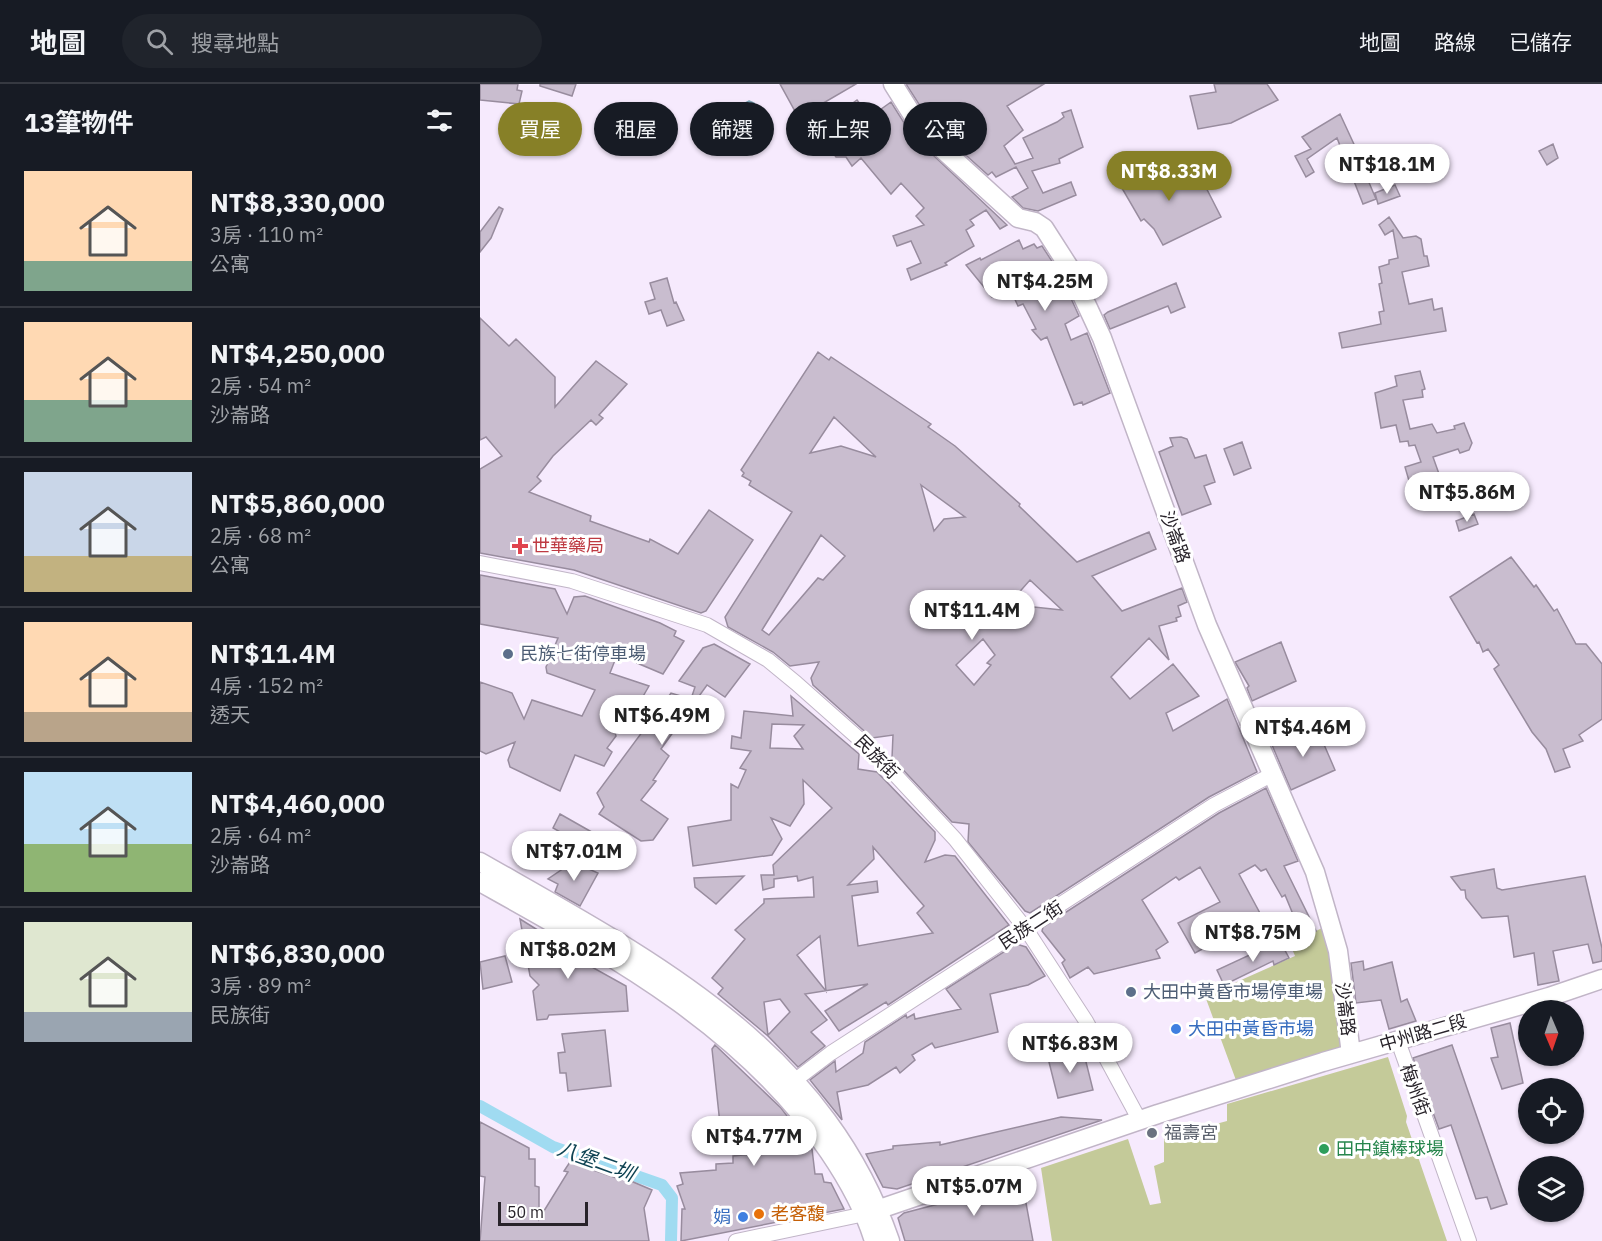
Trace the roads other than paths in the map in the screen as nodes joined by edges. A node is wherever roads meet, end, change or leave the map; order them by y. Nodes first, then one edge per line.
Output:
1 (893, 84) edge
2 (480, 563) edge
3 (1271, 775) junction
4 (480, 862) edge
5 (480, 882) edge
6 (1026, 929) junction
7 (1602, 979) edge
8 (1398, 1041) junction
9 (1351, 1054) junction
10 (794, 1081) junction
11 (1140, 1121) junction
12 (872, 1211) junction
13 (736, 1241) edge
14 (874, 1241) edge
15 (890, 1241) edge
16 (1469, 1241) edge

1 - 3 street, 沙崙路
2 - 6 street, 民族街
3 - 6 street, 民族二街
3 - 9 street, 沙崙路
4 - 10 street
5 - 12 street
6 - 10 street, 民族二街
6 - 11 street, 民族街
7 - 8 street, 中州路二段
8 - 9 street, 中州路二段
8 - 16 street, 梅州街
9 - 11 street, 中州路二段
10 - 12 street
11 - 12 street, 中州路二段
12 - 13 street
12 - 14 street
12 - 15 street

